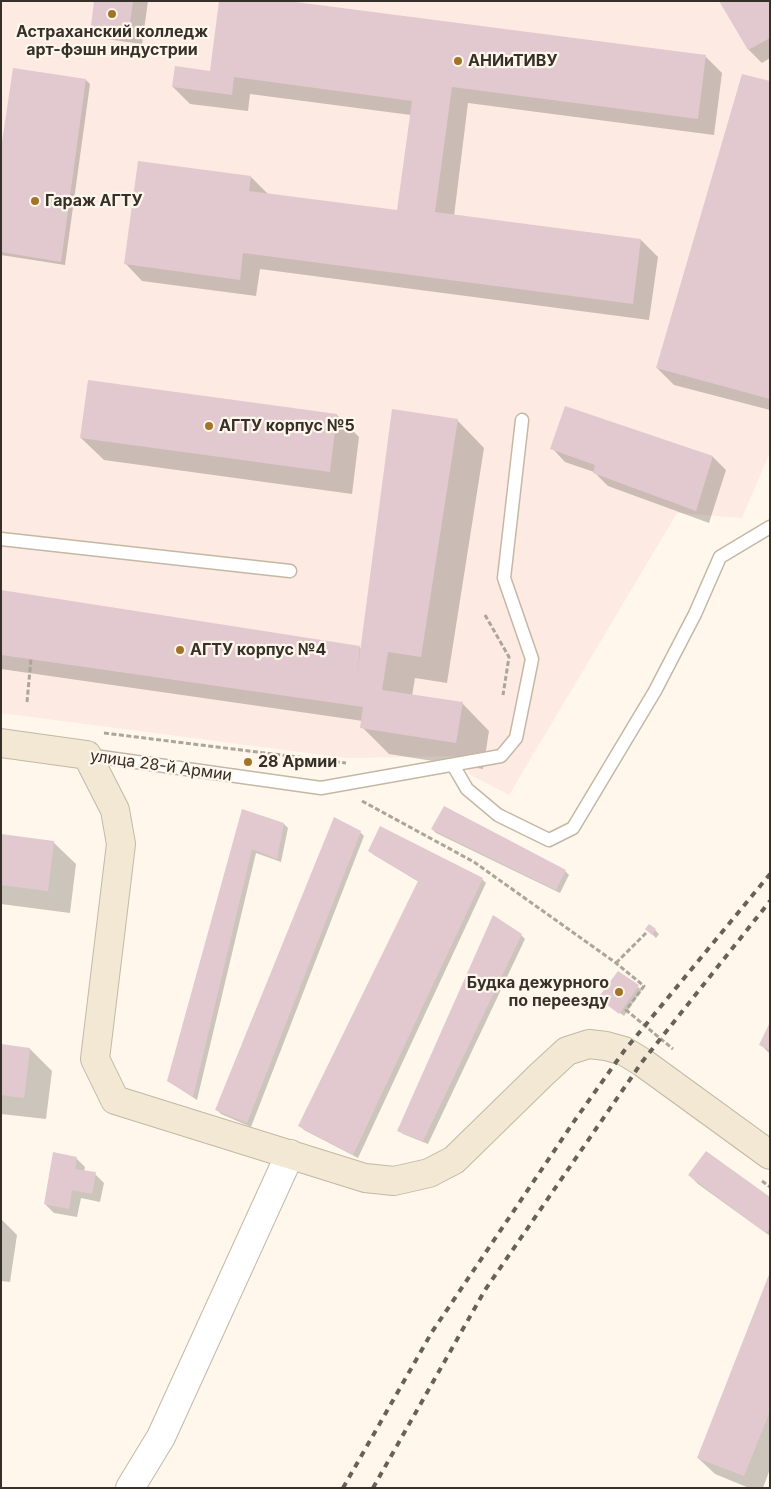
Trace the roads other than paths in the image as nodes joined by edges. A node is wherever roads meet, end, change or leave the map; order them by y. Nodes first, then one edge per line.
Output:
1 (522, 420) dead end
2 (770, 527) edge
3 (1, 539) edge
4 (290, 571) dead end
5 (1, 743) edge
6 (93, 744) junction
7 (453, 765) junction
8 (290, 1154) junction
9 (770, 1155) edge
10 (130, 1488) edge

1 - 7 lane, улица 28-й Армии
2 - 7 lane
3 - 4 lane
5 - 6 main road, улица 28-й Армии
6 - 7 lane, улица 28-й Армии
6 - 8 main road
8 - 9 main road
8 - 10 street

